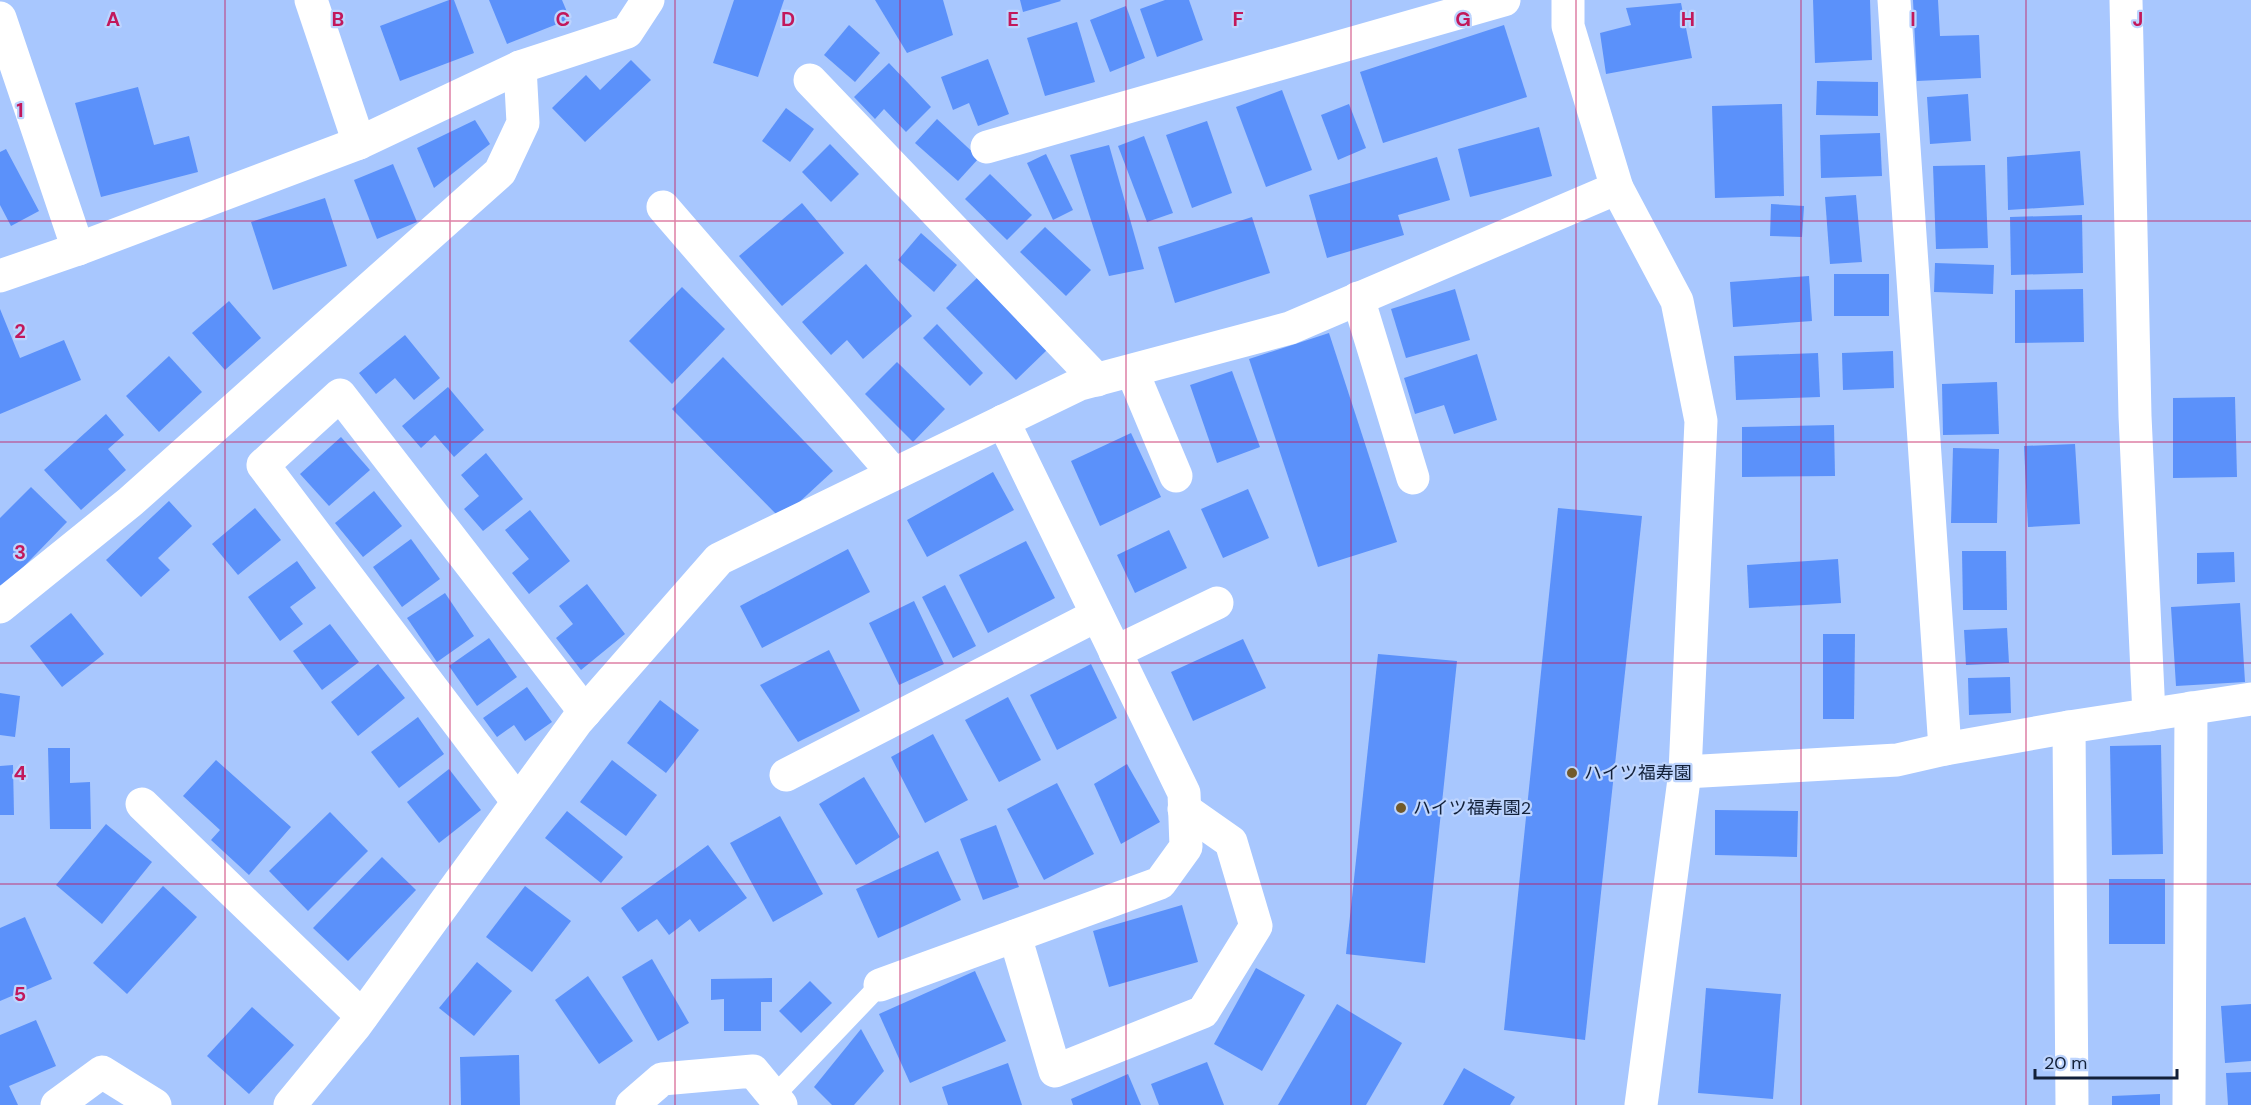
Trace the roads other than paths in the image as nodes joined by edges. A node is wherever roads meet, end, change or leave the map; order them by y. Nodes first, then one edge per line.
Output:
1 (311, 0) edge
2 (616, 0) edge
3 (648, 0) edge
4 (1504, 0) edge
5 (1568, 0) edge
6 (1894, 0) edge
7 (2126, 0) edge
8 (0, 18) edge
9 (627, 32) junction
10 (520, 67) junction
11 (810, 80) dead end
12 (359, 143) junction
13 (987, 147) dead end
14 (1617, 188) junction
15 (663, 207) dead end
16 (78, 249) junction
17 (0, 276) edge
18 (1358, 298) junction
19 (1132, 371) junction
20 (1097, 380) junction
21 (1003, 421) junction
22 (894, 474) junction
23 (1176, 476) dead end
24 (1413, 478) dead end
25 (1217, 603) dead end
26 (0, 607) edge
27 (1097, 615) junction
28 (1114, 652) junction
29 (2251, 699) edge
30 (2191, 708) junction
31 (585, 712) junction
32 (2149, 715) junction
33 (2069, 727) junction
34 (1945, 749) junction
35 (1685, 772) junction
36 (786, 775) dead end
37 (518, 802) junction
38 (142, 804) dead end
39 (1184, 809) junction
40 (1015, 936) junction
41 (880, 985) joint
42 (362, 1016) junction
43 (777, 1100) edge
44 (57, 1105) edge
45 (155, 1105) edge
46 (290, 1105) edge
47 (632, 1105) edge
48 (1641, 1105) edge
49 (2072, 1105) edge
50 (2189, 1105) edge

1 - 12 street
2 - 9 street
3 - 9 street
4 - 13 street
5 - 14 street
6 - 34 street
7 - 32 street
8 - 16 street
9 - 10 street
10 - 12 street
10 - 26 street
11 - 20 street
12 - 16 street
14 - 18 street
14 - 35 street
15 - 22 street
16 - 17 street
18 - 19 street
18 - 24 street
19 - 20 street
19 - 23 street
20 - 21 street
21 - 22 street
21 - 27 street
22 - 31 street
25 - 28 street
27 - 28 street
27 - 36 street
28 - 39 street
29 - 30 street
30 - 32 street
30 - 50 street
31 - 37 street
31 - 37 street
32 - 33 street
33 - 34 street
33 - 49 street
34 - 35 street
35 - 48 street
37 - 42 street
38 - 42 street
39 - 40 street
39 - 40 street
40 - 41 street
41 - 43 lane
42 - 46 street
43 - 47 street
44 - 45 street

